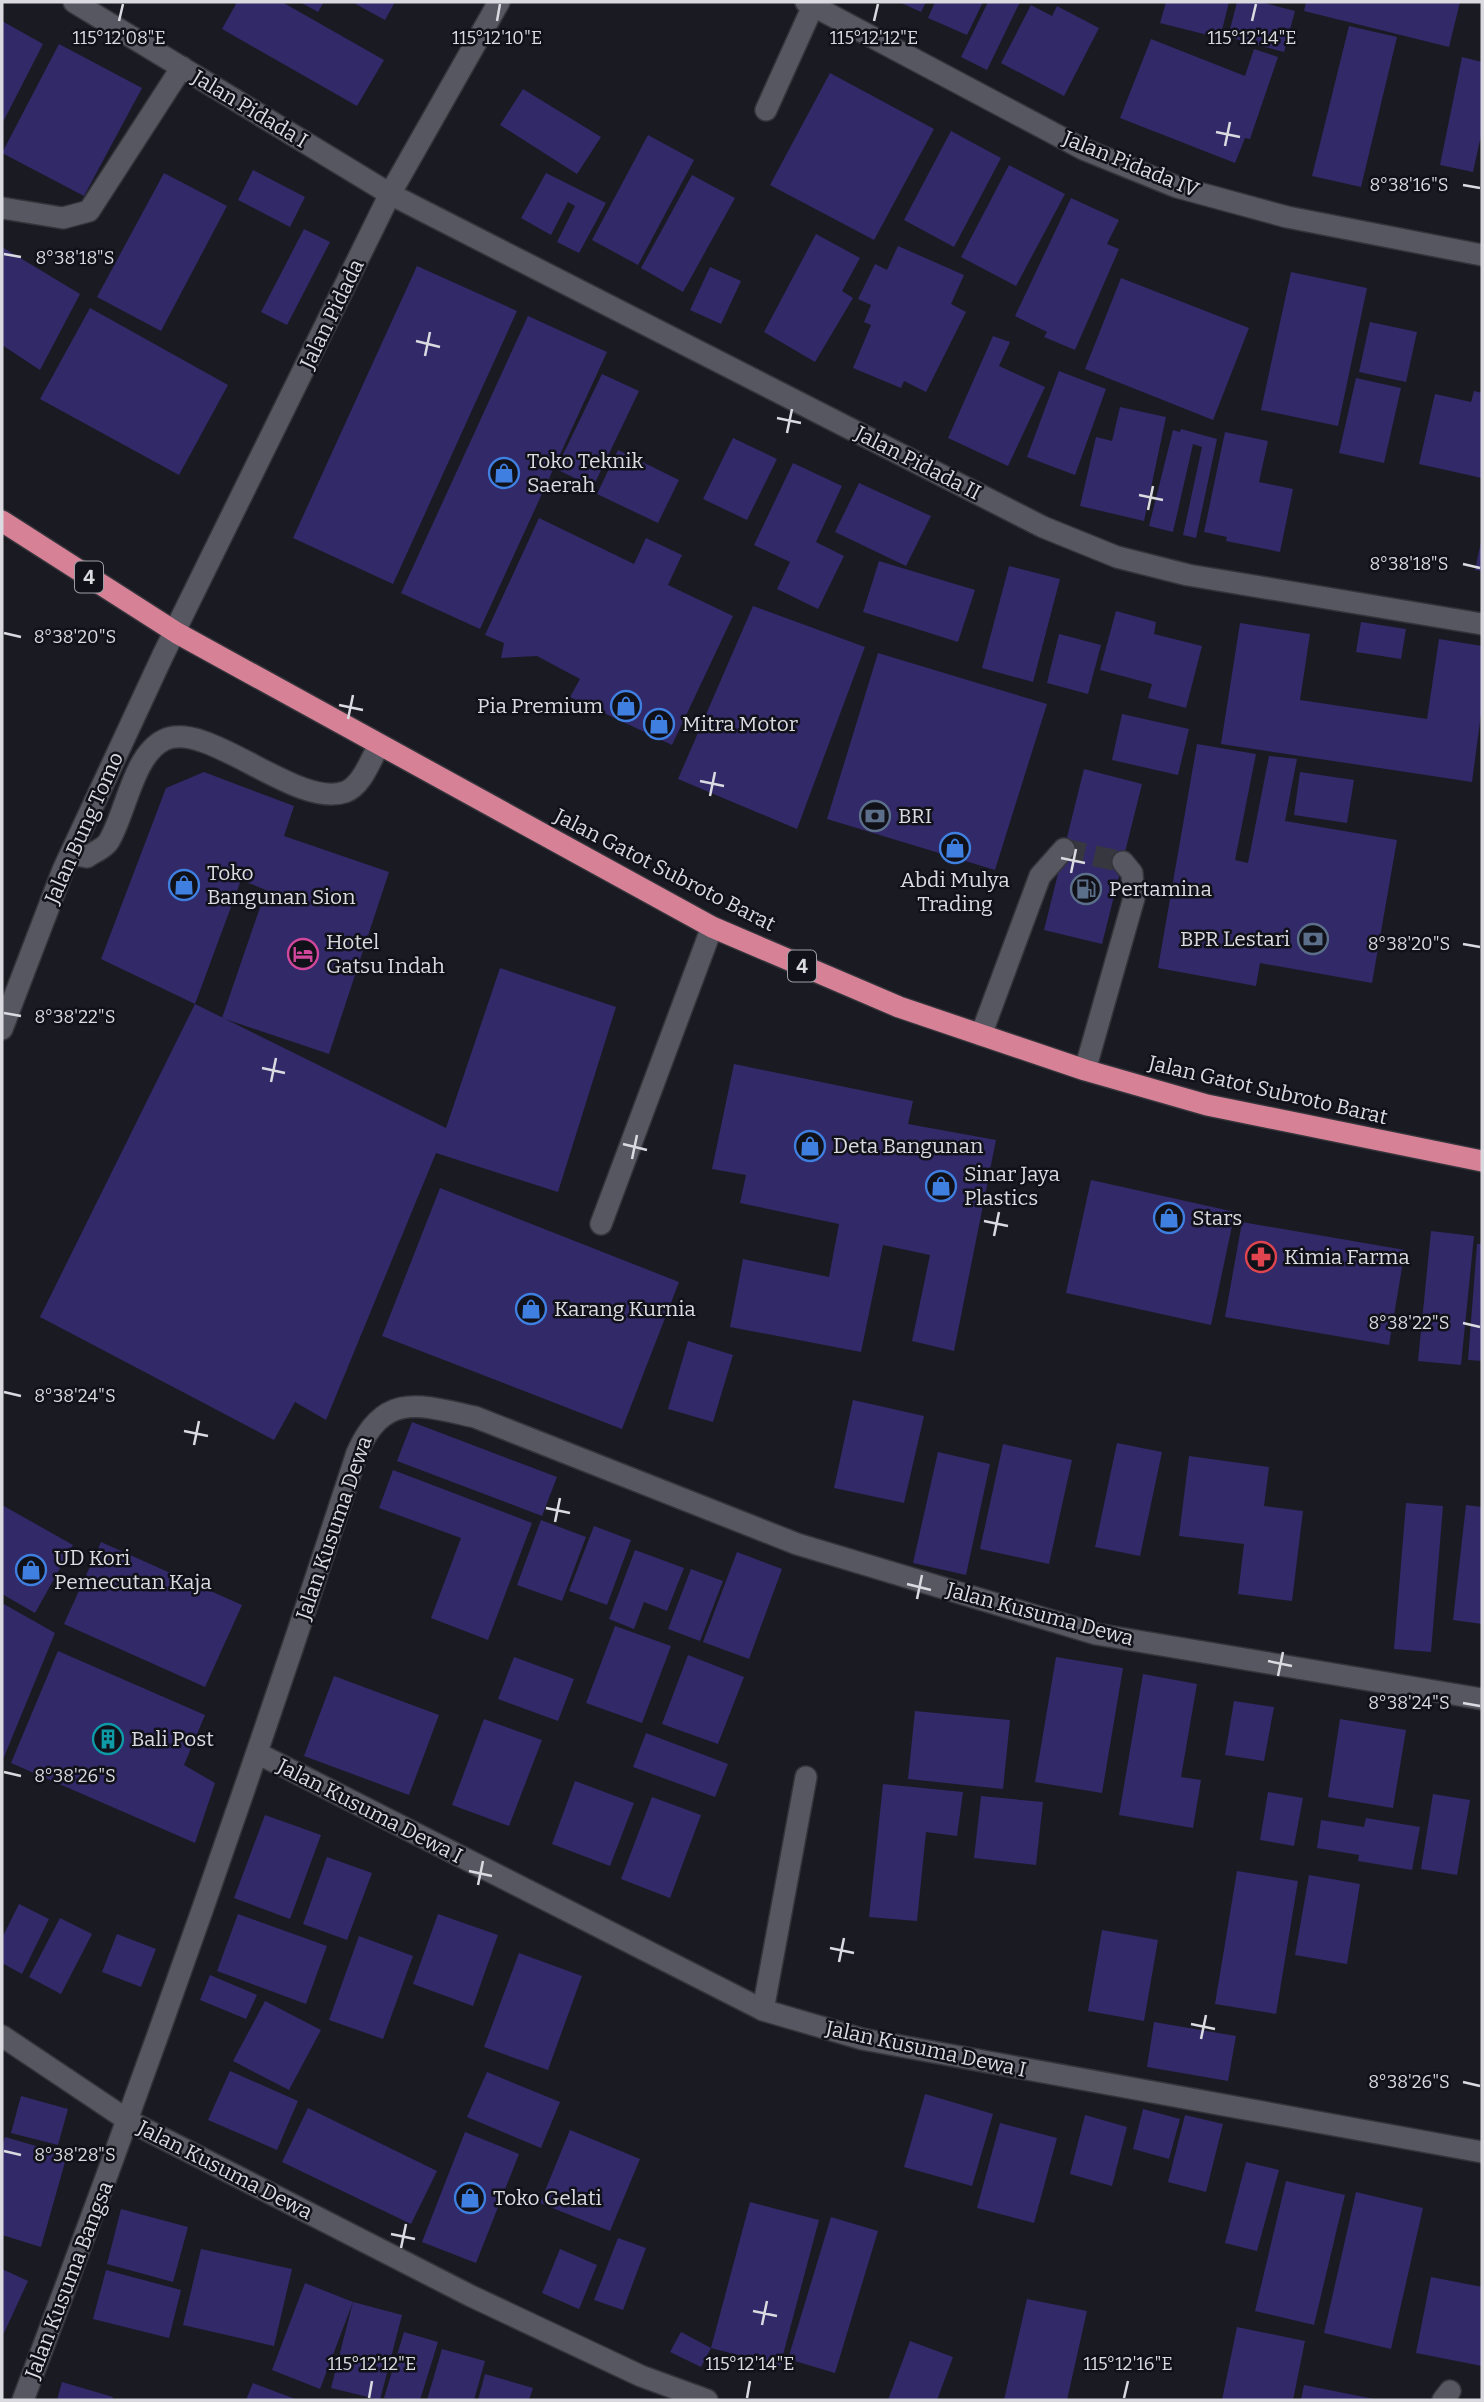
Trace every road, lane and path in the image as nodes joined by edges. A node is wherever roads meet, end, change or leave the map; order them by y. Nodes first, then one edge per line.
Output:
1 (74, 2) edge
2 (499, 2) edge
3 (809, 4) edge
4 (181, 67) junction
5 (766, 110) dead end
6 (390, 194) junction
7 (2, 208) edge
8 (1482, 255) edge
9 (2, 521) edge
10 (1482, 624) edge
11 (177, 633) junction
12 (379, 745) junction
13 (1064, 849) dead end
14 (71, 854) junction
15 (1123, 862) dead end
16 (712, 927) junction
17 (2, 1029) edge
18 (981, 1035) junction
19 (1085, 1070) junction
20 (1482, 1161) edge
21 (601, 1224) dead end
22 (1482, 1699) edge
23 (259, 1754) junction
24 (806, 1777) dead end
25 (763, 2010) junction
26 (2, 2036) edge
27 (129, 2121) junction
28 (1482, 2152) edge
29 (23, 2400) edge
30 (707, 2400) edge

1 - 4 street, Jalan Pidada I
2 - 6 street, Jalan Pidada
3 - 5 street
3 - 8 street, Jalan Pidada IV
4 - 6 street, Jalan Pidada I
4 - 7 street
6 - 10 street, Jalan Pidada II
6 - 11 street, Jalan Pidada
9 - 11 highway, Jalan Gatot Subroto Barat / 4
11 - 12 highway, Jalan Gatot Subroto Barat / 4
11 - 14 street, Jalan Bung Tomo
12 - 14 street
12 - 16 highway, Jalan Gatot Subroto Barat / 4
13 - 18 street
14 - 17 street, Jalan Bung Tomo
15 - 19 street
16 - 18 highway, Jalan Gatot Subroto Barat / 4
16 - 21 street
18 - 19 highway, Jalan Gatot Subroto Barat / 4
19 - 20 highway, Jalan Gatot Subroto Barat / 4
22 - 23 street, Jalan Kusuma Dewa
23 - 25 street, Jalan Kusuma Dewa I
23 - 27 street, Jalan Kusuma Dewa
24 - 25 street
25 - 28 street, Jalan Kusuma Dewa I
26 - 27 street
27 - 29 street, Jalan Kusuma Bangsa
27 - 30 street, Jalan Kusuma Dewa

